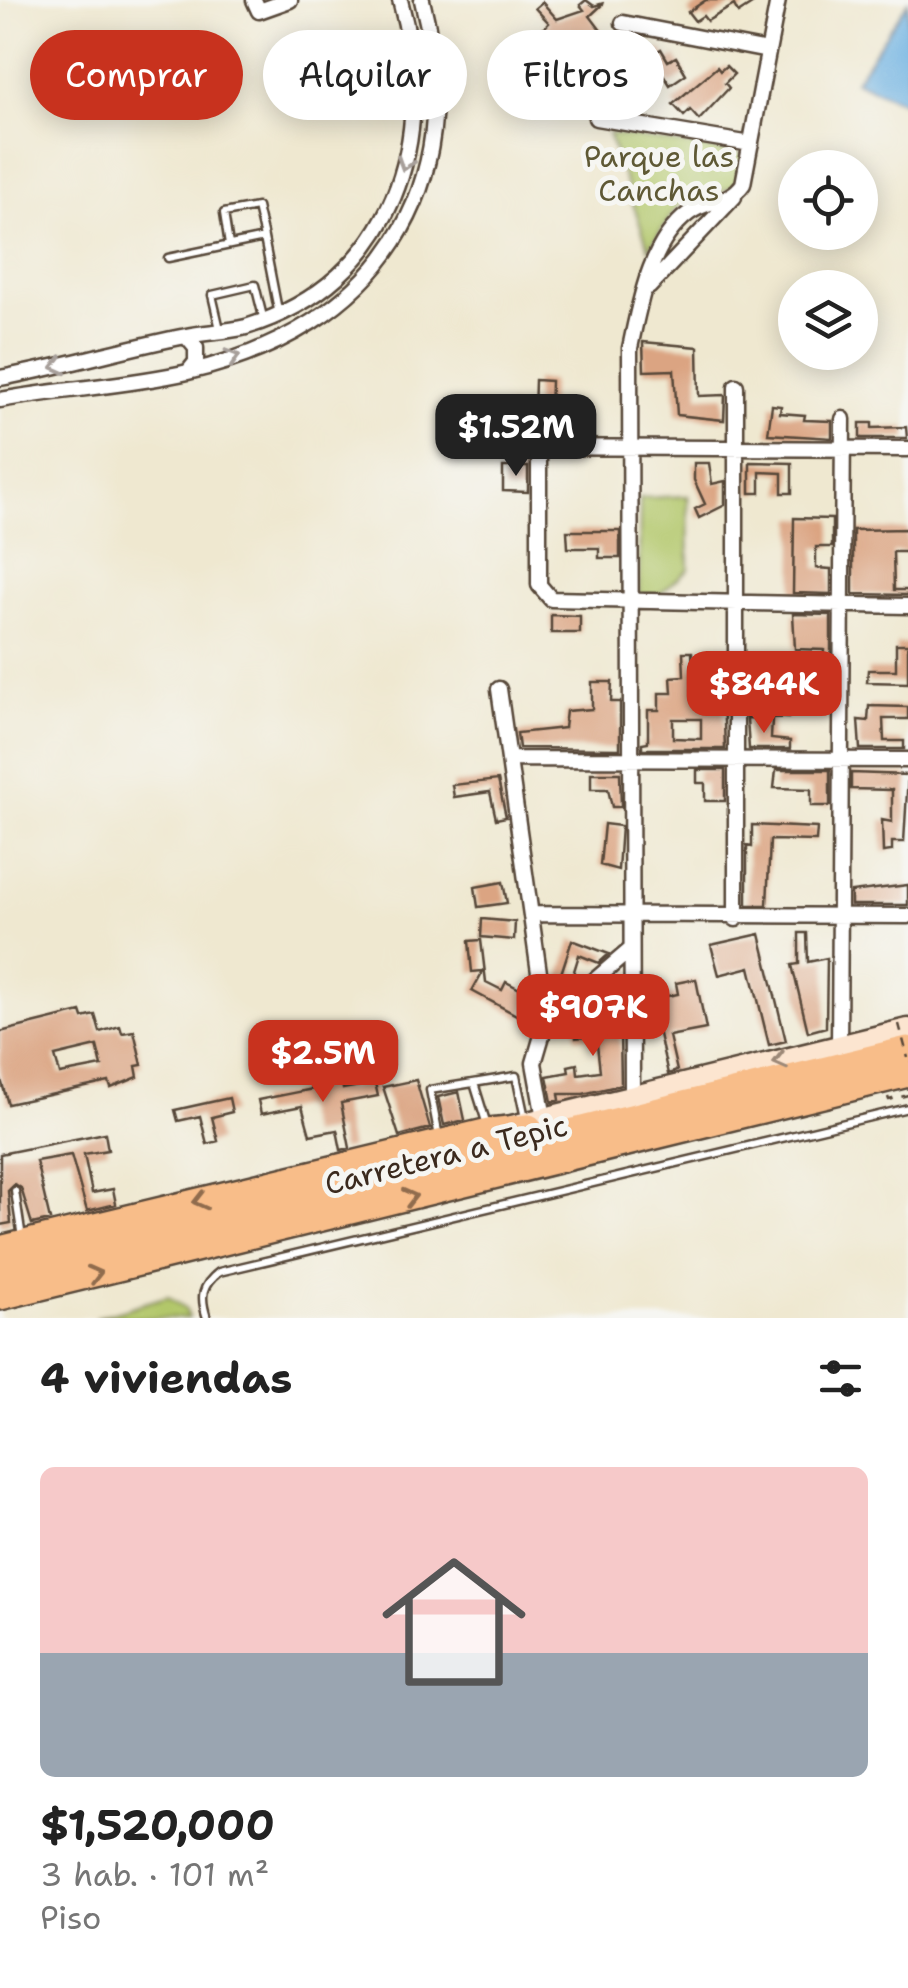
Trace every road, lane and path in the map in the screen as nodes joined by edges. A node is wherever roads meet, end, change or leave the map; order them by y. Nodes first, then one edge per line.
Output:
1 (254, 0) edge
2 (290, 0) edge
3 (400, 0) edge
4 (422, 0) edge
5 (778, 0) edge
6 (623, 23) dead end
7 (768, 50) junction
8 (608, 120) edge
9 (751, 144) junction
10 (734, 197) junction
11 (264, 238) junction
12 (229, 245) junction
13 (168, 258) dead end
14 (644, 293) junction
15 (270, 315) junction
16 (220, 330) junction
17 (186, 336) junction
18 (103, 355) junction
19 (188, 372) junction
20 (0, 378) edge
21 (117, 382) junction
22 (736, 386) dead end
23 (0, 400) edge
24 (843, 419) dead end
25 (539, 446) junction
26 (484, 447) dead end
27 (738, 447) junction
28 (628, 448) junction
29 (844, 448) junction
30 (908, 450) edge
31 (738, 602) junction
32 (630, 603) junction
33 (844, 606) junction
34 (908, 606) edge
35 (500, 689) dead end
36 (632, 758) junction
37 (840, 758) junction
38 (510, 759) junction
39 (736, 759) junction
40 (908, 760) edge
41 (534, 914) junction
42 (908, 916) edge
43 (630, 917) junction
44 (838, 917) junction
45 (736, 919) junction
46 (630, 950) junction
47 (546, 1022) junction
48 (903, 1026) edge
49 (908, 1049) edge
50 (908, 1058) edge
51 (841, 1068) junction
52 (908, 1074) edge
53 (474, 1083) junction
54 (635, 1105) junction
55 (908, 1108) edge
56 (535, 1120) junction
57 (490, 1131) junction
58 (440, 1143) junction
59 (289, 1180) junction
60 (15, 1191) dead end
61 (232, 1214) junction
62 (12, 1247) edge
63 (0, 1272) edge
64 (0, 1298) edge
65 (207, 1318) edge

1 - 2 street
3 -> 15 street
19 -> 4 street
5 - 7 street
6 - 7 street
7 - 9 street
8 - 9 street
9 - 10 street
10 - 14 street
10 - 14 street
11 - 12 lane
11 - 12 lane
11 - 15 lane
12 - 13 lane
14 - 28 street
15 - 16 street
15 - 16 lane
16 - 17 street
17 - 18 street
17 - 19 street
18 -> 20 street
18 - 21 street
19 - 21 street
21 - 23 street
22 - 27 street
24 - 29 street
25 - 26 street
25 - 28 street
25 - 32 street
27 - 28 street
27 - 29 street
27 - 31 street
28 - 32 street
29 - 30 street
29 - 33 street
31 - 32 street
31 - 33 street
31 - 39 street
32 - 36 street
33 - 34 street
33 - 37 street
35 - 38 street
36 - 38 street
36 - 39 street
36 - 43 street
37 - 39 street
37 - 40 street
37 - 44 street
38 - 41 street
39 - 45 street
41 - 43 street
41 - 47 street
42 - 44 street
43 - 45 street
43 - 46 street
44 - 45 street
44 - 51 street
46 - 47 street
46 - 54 street
47 - 56 street
48 - 50 path, bridge
48 - 51 main road
49 - 51 highway, Carretera a Tepic
51 - 52 highway, Carretera a Tepic
51 -> 54 highway, Carretera a Tepic
64 -> 51 highway, Carretera a Tepic
53 - 56 lane
53 - 57 lane
53 - 58 lane
54 - 56 main road
54 - 57 highway
54 - 61 highway, Carretera a Tepic
55 - 65 lane
56 - 57 main road
57 - 58 highway
58 - 59 highway
59 - 61 highway
59 -> 62 highway
60 - 62 lane
61 - 63 highway, Carretera a Tepic

